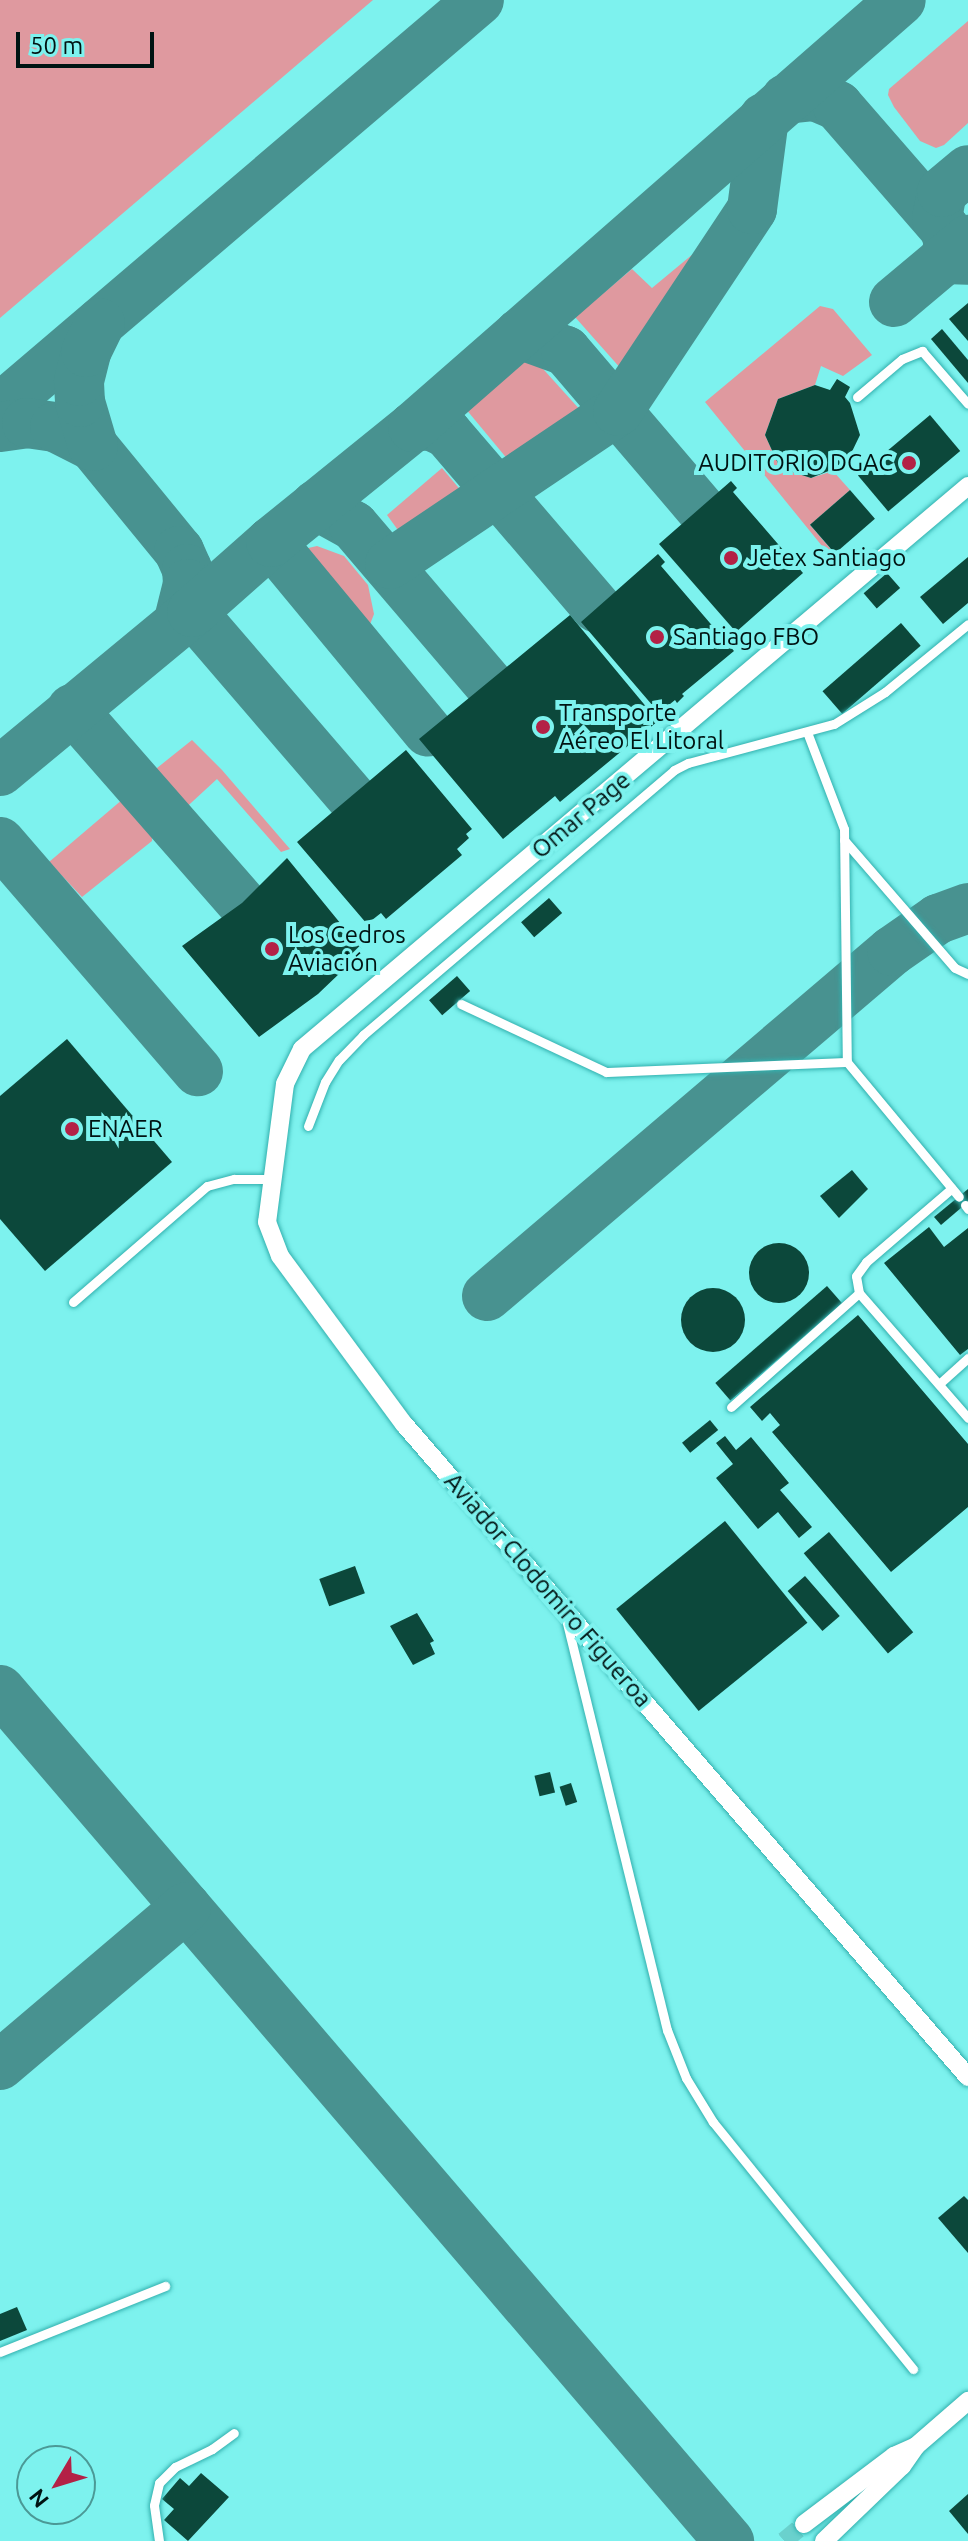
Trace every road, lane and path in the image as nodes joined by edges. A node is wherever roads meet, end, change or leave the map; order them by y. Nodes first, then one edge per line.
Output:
1 (857, 397) dead end
2 (968, 404) edge
3 (968, 486) edge
4 (968, 624) edge
5 (807, 732) junction
6 (844, 840) junction
7 (968, 974) edge
8 (461, 1004) dead end
9 (302, 1049) joint
10 (847, 1062) junction
11 (308, 1126) dead end
12 (271, 1179) junction
13 (961, 1200) edge
14 (859, 1293) junction
15 (73, 1302) dead end
16 (968, 1358) edge
17 (939, 1384) junction
18 (731, 1407) dead end
19 (968, 1418) edge
20 (564, 1609) junction
21 (968, 2077) edge
22 (165, 2286) dead end
23 (0, 2352) edge
24 (913, 2369) dead end
25 (968, 2401) edge
26 (234, 2433) dead end
27 (916, 2446) junction
28 (804, 2524) tunnel mouth
29 (159, 2541) edge
30 (824, 2541) edge

1 - 2 lane
3 - 9 street, Omar Page
4 - 5 lane
5 - 6 lane
5 - 11 lane
6 - 7 lane
6 - 10 lane
8 - 10 lane
9 - 12 street, Aviador Clodomiro Figueroa
10 - 13 lane
12 - 15 lane
12 - 20 street, Aviador Clodomiro Figueroa
13 - 14 lane
14 - 17 lane
14 - 18 lane
16 - 17 lane
17 - 19 lane
20 - 21 street, Aviador Clodomiro Figueroa
20 - 24 lane
22 - 23 lane
25 - 27 street
26 - 29 lane
27 - 28 street
27 - 30 street

